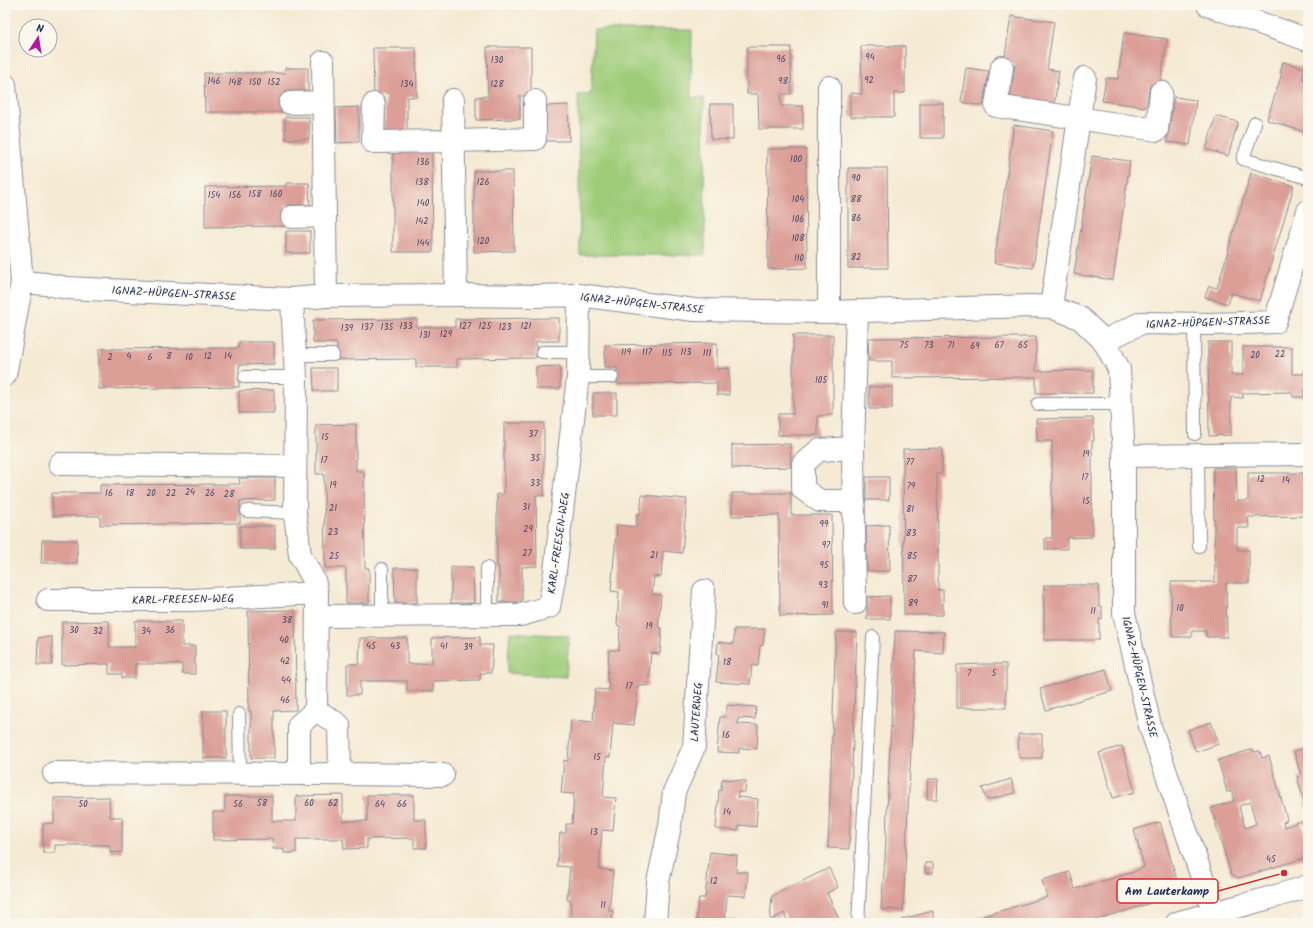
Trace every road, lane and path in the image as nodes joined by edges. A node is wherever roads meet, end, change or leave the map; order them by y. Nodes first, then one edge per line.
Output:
1 (1208, 5) edge
2 (1308, 40) edge
3 (323, 62) dead end
4 (1002, 67) dead end
5 (1085, 78) dead end
6 (5, 85) edge
7 (829, 87) dead end
8 (1161, 92) dead end
9 (453, 100) dead end
10 (535, 101) dead end
11 (323, 102) junction
12 (290, 103) dead end
13 (374, 104) dead end
14 (1078, 119) junction
15 (1255, 123) dead end
16 (453, 142) junction
17 (1308, 178) edge
18 (1308, 211) edge
19 (325, 216) junction
20 (292, 217) dead end
21 (22, 282) junction
22 (456, 295) junction
23 (579, 295) junction
24 (326, 296) junction
25 (292, 299) junction
26 (1051, 307) junction
27 (857, 310) junction
28 (829, 312) junction
29 (1194, 324) junction
30 (1104, 341) junction
31 (542, 352) dead end
32 (579, 352) junction
33 (333, 354) dead end
34 (295, 355) junction
35 (5, 375) edge
36 (245, 377) dead end
37 (296, 377) junction
38 (578, 377) junction
39 (612, 377) dead end
40 (1038, 404) dead end
41 (1121, 404) junction
42 (1195, 434) dead end
43 (852, 448) junction
44 (1308, 454) edge
45 (1124, 456) junction
46 (1198, 456) junction
47 (60, 464) dead end
48 (295, 466) junction
49 (854, 501) junction
50 (247, 512) dead end
51 (295, 513) junction
52 (1199, 546) dead end
53 (487, 568) dead end
54 (382, 569) dead end
55 (704, 591) dead end
56 (317, 593) junction
57 (48, 600) dead end
58 (855, 603) dead end
59 (487, 615) junction
60 (317, 616) junction
61 (382, 616) junction
62 (873, 637) dead end
63 (316, 710) junction
64 (240, 714) dead end
65 (54, 773) dead end
66 (340, 773) junction
67 (240, 774) junction
68 (299, 774) junction
69 (443, 775) dead end
70 (1308, 886) edge
71 (1214, 912) junction
72 (655, 923) edge
73 (858, 923) edge
74 (1177, 923) edge

1 - 2 street
3 - 11 street
4 - 14 street
5 - 14 street
6 - 21 street
7 - 28 street
8 - 14 street
9 - 16 street
10 - 16 street
11 - 12 street
11 - 19 street
13 - 16 street
14 - 26 street
15 - 17 lane
16 - 22 street
18 - 29 street, IGNAZ-HÜPGEN-STRASSE
19 - 20 street
19 - 24 street
21 - 25 street, IGNAZ-HÜPGEN-STRASSE
21 - 35 street
22 - 23 street, IGNAZ-HÜPGEN-STRASSE
22 - 24 street, IGNAZ-HÜPGEN-STRASSE
23 - 28 street, IGNAZ-HÜPGEN-STRASSE
23 - 32 street, KARL-FREESEN-WEG
24 - 25 street, IGNAZ-HÜPGEN-STRASSE
25 - 34 street
26 - 27 street, IGNAZ-HÜPGEN-STRASSE
26 - 30 street, IGNAZ-HÜPGEN-STRASSE
27 - 28 street, IGNAZ-HÜPGEN-STRASSE
27 - 43 street
29 - 30 street, IGNAZ-HÜPGEN-STRASSE
29 - 42 lane
30 - 41 street, IGNAZ-HÜPGEN-STRASSE
31 - 32 lane
32 - 38 street, KARL-FREESEN-WEG
33 - 34 lane
34 - 37 street
36 - 37 lane
37 - 48 street
38 - 39 lane
38 - 59 street, KARL-FREESEN-WEG
40 - 41 lane
41 - 45 street, IGNAZ-HÜPGEN-STRASSE
43 - 49 street
43 - 49 street
44 - 46 street
45 - 46 street
45 - 71 street, IGNAZ-HÜPGEN-STRASSE
46 - 52 lane
47 - 48 street
48 - 51 street
49 - 58 street
50 - 51 lane
51 - 56 street
53 - 59 lane
54 - 61 lane
55 - 72 street, LAUTERWEG
56 - 57 street, KARL-FREESEN-WEG
56 - 60 street
59 - 61 street, KARL-FREESEN-WEG
60 - 61 street, KARL-FREESEN-WEG
60 - 63 street
62 - 73 lane
63 - 66 street
63 - 68 street
64 - 67 lane
65 - 67 street
66 - 68 street
66 - 69 street
67 - 68 street
70 - 71 street
71 - 74 street

